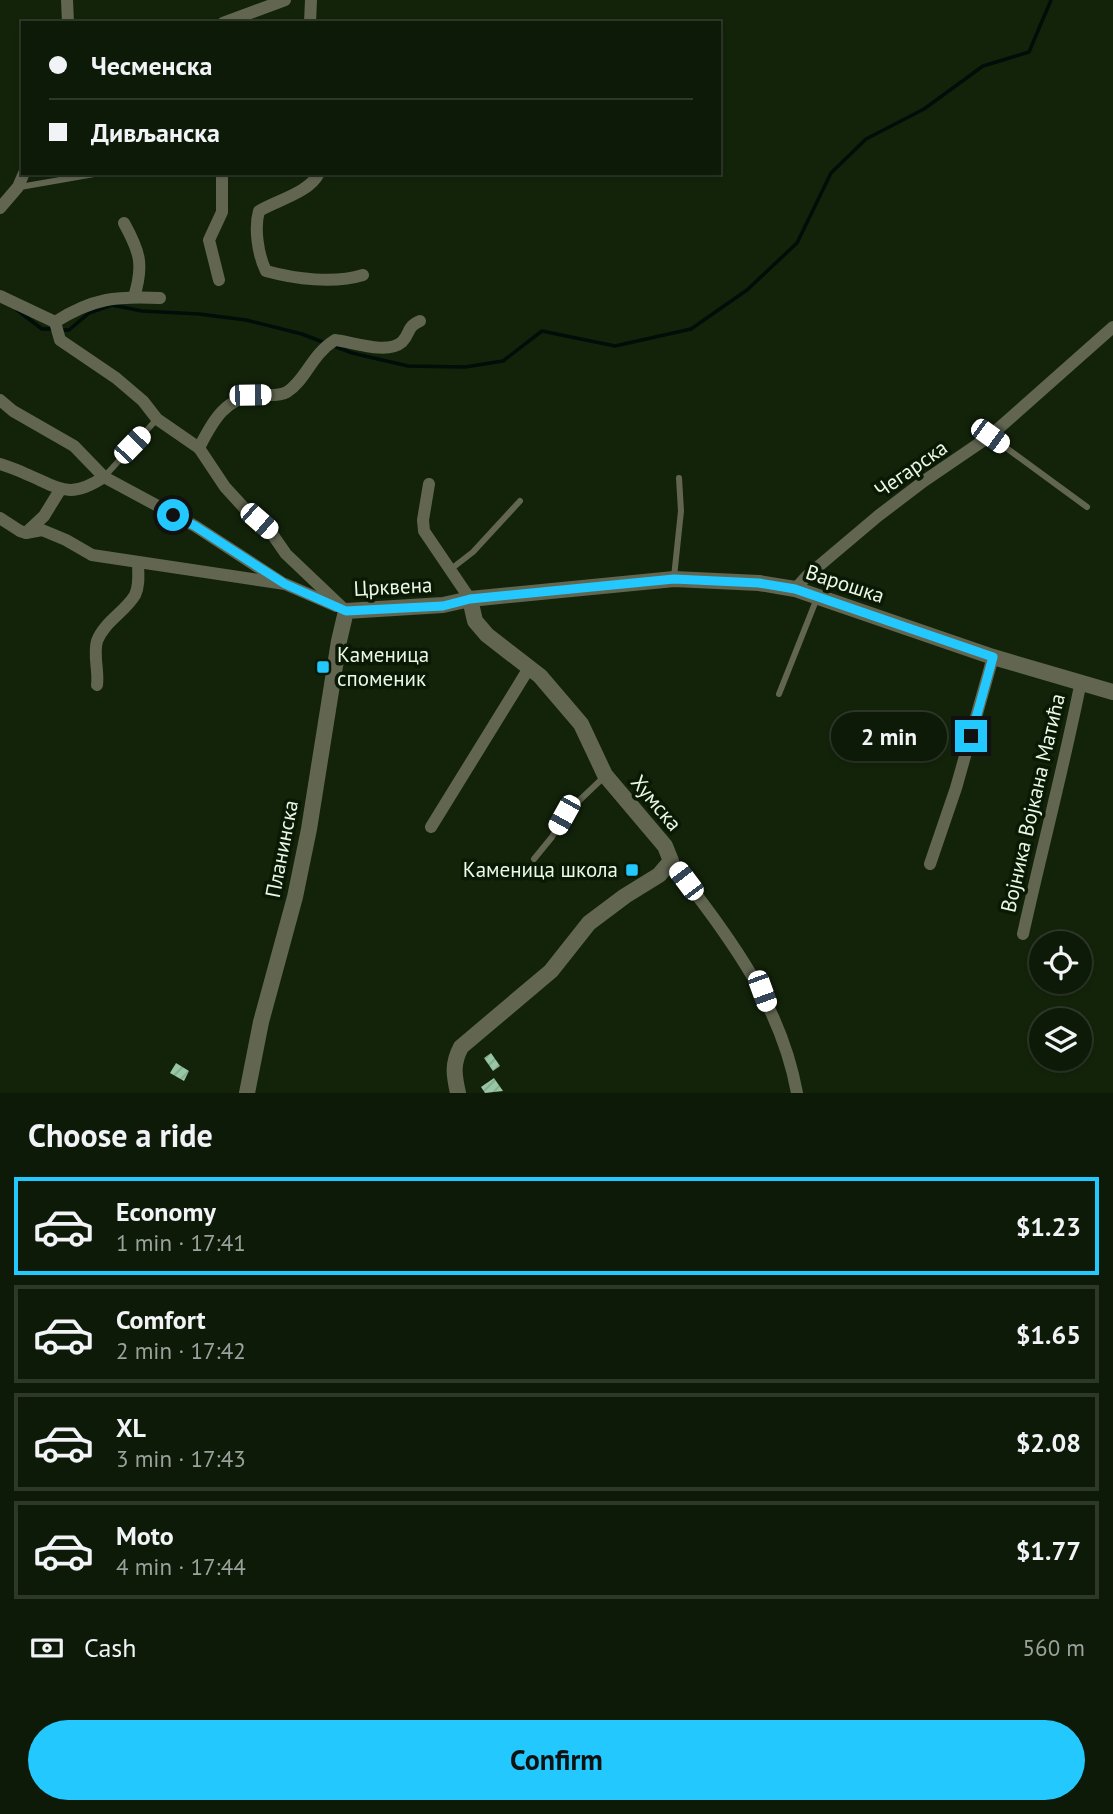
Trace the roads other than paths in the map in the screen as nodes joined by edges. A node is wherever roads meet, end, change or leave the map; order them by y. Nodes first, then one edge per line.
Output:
1 (67, 0) edge
2 (285, 0) edge
3 (311, 0) edge
4 (68, 21) edge
5 (228, 21) edge
6 (310, 21) edge
7 (23, 175) edge
8 (88, 175) edge
9 (222, 175) edge
10 (316, 175) edge
11 (18, 187) junction
12 (0, 208) edge
13 (124, 223) dead end
14 (363, 275) dead end
15 (219, 280) dead end
16 (0, 296) edge
17 (134, 297) junction
18 (160, 298) dead end
19 (420, 321) dead end
20 (55, 322) junction
21 (1113, 327) edge
22 (0, 400) edge
23 (157, 419) junction
24 (990, 436) junction
25 (199, 448) junction
26 (0, 464) edge
27 (104, 477) junction
28 (679, 478) dead end
29 (429, 484) dead end
30 (60, 490) junction
31 (520, 501) dead end
32 (1087, 507) dead end
33 (0, 518) edge
34 (26, 533) junction
35 (138, 562) junction
36 (449, 570) junction
37 (674, 579) junction
38 (285, 584) junction
39 (795, 589) junction
40 (818, 596) junction
41 (470, 599) junction
42 (346, 611) junction
43 (993, 657) junction
44 (529, 667) junction
45 (1081, 681) junction
46 (97, 685) dead end
47 (1113, 692) edge
48 (779, 694) dead end
49 (605, 775) junction
50 (431, 827) dead end
51 (534, 859) dead end
52 (671, 861) junction
53 (930, 864) dead end
54 (1023, 934) dead end
55 (247, 1093) edge
56 (458, 1093) edge
57 (797, 1093) edge

1 - 4 street
2 - 5 street
3 - 6 street
7 - 11 street
8 - 11 lane
9 - 15 street
10 - 14 street
11 - 12 street
13 - 17 street
16 - 20 street
17 - 18 street
17 - 20 street
19 - 25 street
20 - 23 street
21 - 24 street, Чегарска
22 - 27 street
23 - 25 street
23 - 27 lane
24 - 32 lane
24 - 39 street, Чегарска
25 - 42 street
26 - 30 street
27 - 30 street
27 - 38 street
28 - 37 lane
29 - 36 street
30 - 34 street
31 - 36 lane
33 - 34 street, Црквена
34 - 35 street, Црквена
35 - 38 street, Црквена
35 - 46 street
36 - 41 street
37 - 39 street, Варошка
37 - 41 street, Варошка
38 - 42 street, Црквена
39 - 40 street, Варошка
40 - 43 street, Варошка
40 - 48 lane
41 - 42 street, Црквена
41 - 44 street, Хумска
42 - 55 street, Планинска
43 - 45 street, Варошка
43 - 53 street
44 - 49 street, Хумска
44 - 50 street
45 - 47 street, Варошка
45 - 54 street, Војника Војкана Матића
49 - 51 lane
49 - 52 street, Хумска
52 - 56 street
52 - 57 street, Хумска

